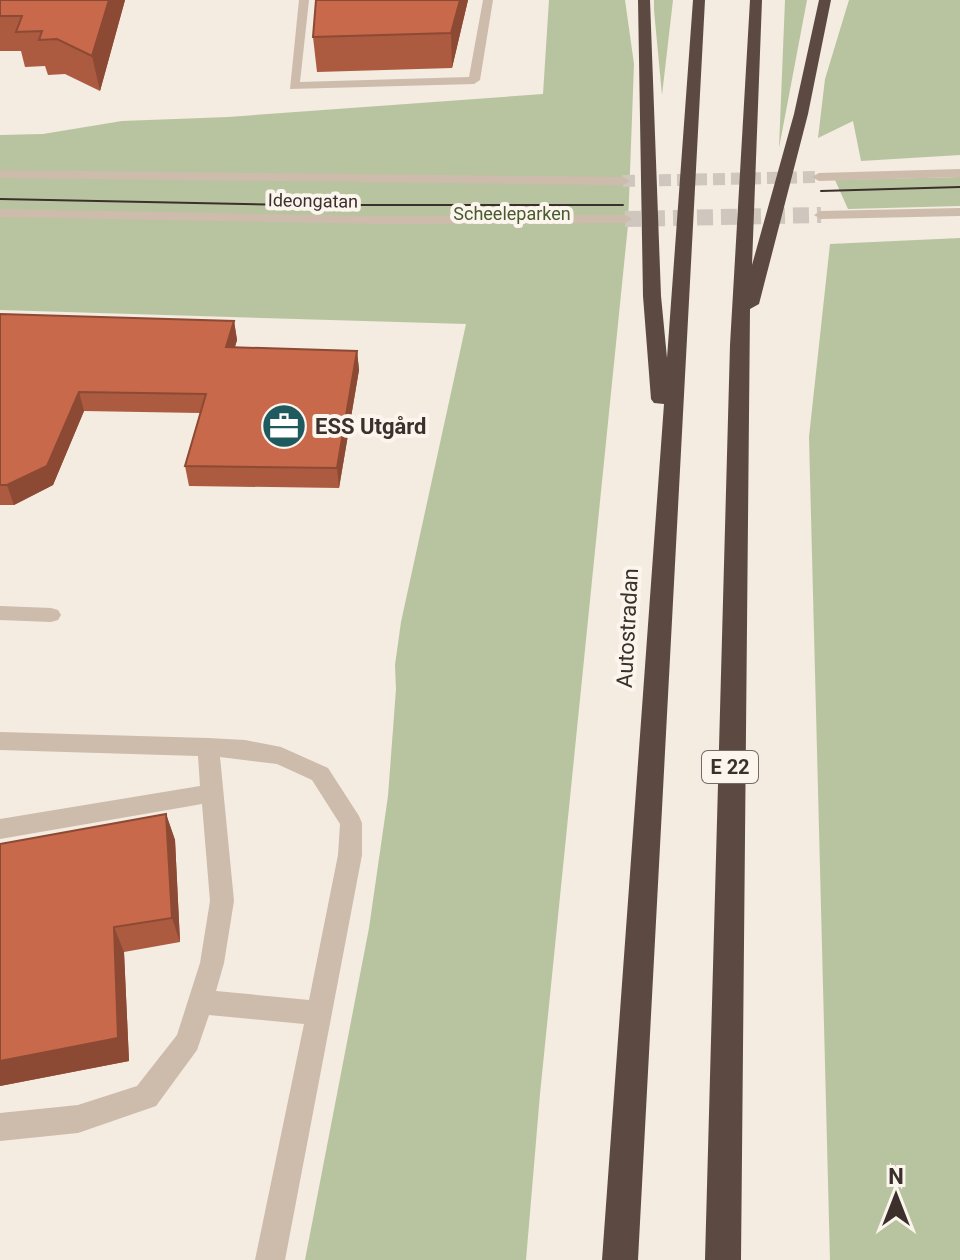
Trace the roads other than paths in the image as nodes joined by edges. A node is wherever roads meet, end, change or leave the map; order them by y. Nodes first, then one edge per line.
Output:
1 (304, 0) edge
2 (488, 0) edge
3 (644, 0) edge
4 (699, 0) edge
5 (756, 0) edge
6 (825, 0) edge
7 (960, 173) edge
8 (0, 174) edge
9 (819, 177) tunnel mouth
10 (623, 181) tunnel mouth
11 (960, 212) edge
12 (0, 213) edge
13 (821, 215) tunnel mouth
14 (625, 219) tunnel mouth
15 (739, 345) junction
16 (668, 481) junction
17 (0, 613) edge
18 (51, 615) dead end
19 (0, 741) edge
20 (208, 747) junction
21 (214, 793) junction
22 (0, 829) edge
23 (201, 1002) junction
24 (319, 1013) junction
25 (0, 1127) edge
26 (270, 1260) edge
27 (620, 1260) edge
28 (723, 1260) edge

1 - 2 street
3 - 16 highway
4 - 16 highway, Autostradan
5 - 15 highway, E 22
6 - 15 highway
7 - 9 street
8 - 10 street, Ideongatan
11 - 13 street
12 - 14 street, Ideongatan
15 - 28 highway, E 22
16 - 27 highway, Autostradan
17 - 18 street
19 - 20 street
20 - 21 street
20 - 24 street
21 - 22 street
21 - 23 street
23 - 24 street
23 - 25 street
24 - 26 street

